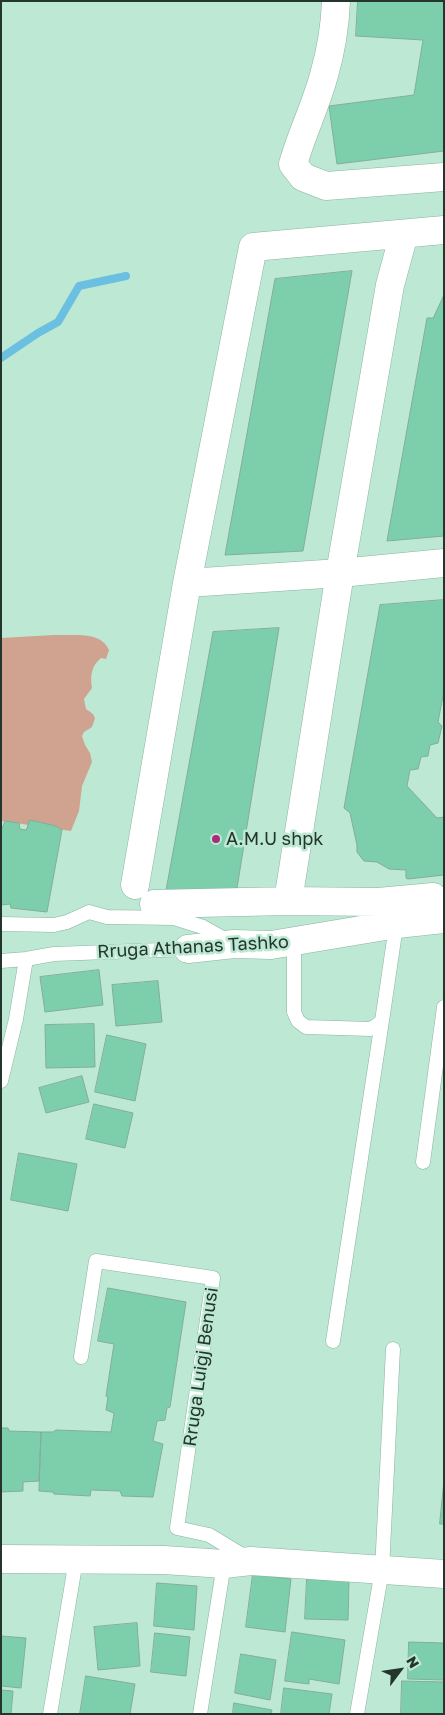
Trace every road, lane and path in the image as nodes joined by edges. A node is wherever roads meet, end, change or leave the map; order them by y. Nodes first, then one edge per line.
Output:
1 (336, 1) edge
2 (444, 177) edge
3 (444, 230) edge
4 (404, 234) junction
5 (444, 563) edge
6 (340, 573) junction
7 (187, 583) junction
8 (135, 885) dead end
9 (288, 901) junction
10 (154, 904) dead end
11 (440, 908) edge
12 (397, 912) junction
13 (1, 924) edge
14 (294, 942) junction
15 (234, 944) junction
16 (188, 949) joint
17 (26, 959) junction
18 (1, 961) edge
19 (444, 1008) edge
20 (382, 1021) junction
21 (1, 1081) edge
22 (423, 1162) dead end
23 (333, 1341) dead end
24 (393, 1349) dead end
25 (81, 1357) dead end
26 (1, 1559) edge
27 (76, 1560) junction
28 (251, 1561) junction
29 (224, 1564) junction
30 (382, 1570) junction
31 (444, 1574) edge
32 (50, 1714) edge
33 (200, 1714) edge
34 (357, 1714) edge

1 - 2 street
3 - 4 street
4 - 6 street
4 - 7 street
5 - 6 street
6 - 7 street
6 - 9 street
7 - 8 street
9 - 10 street
9 - 12 street
11 - 12 street
12 - 14 street, Rruga Athanas Tashko
12 - 20 lane
13 - 15 lane
14 - 15 street, Rruga Athanas Tashko
14 - 20 lane
15 - 16 street, Rruga Athanas Tashko
16 - 17 lane, Rruga Athanas Tashko
17 - 18 lane, Rruga Athanas Tashko
17 - 21 lane
19 - 22 lane
20 - 23 lane
24 - 30 lane
25 - 28 lane, Rruga Luigj Benusi
26 - 27 street, Rruga Luigj Benusi
27 - 29 street, Rruga Luigj Benusi
27 - 32 lane
28 - 29 street, Rruga Luigj Benusi
28 - 30 street, Rruga Luigj Benusi
29 - 33 lane
30 - 31 street, Rruga Luigj Benusi
30 - 34 lane

